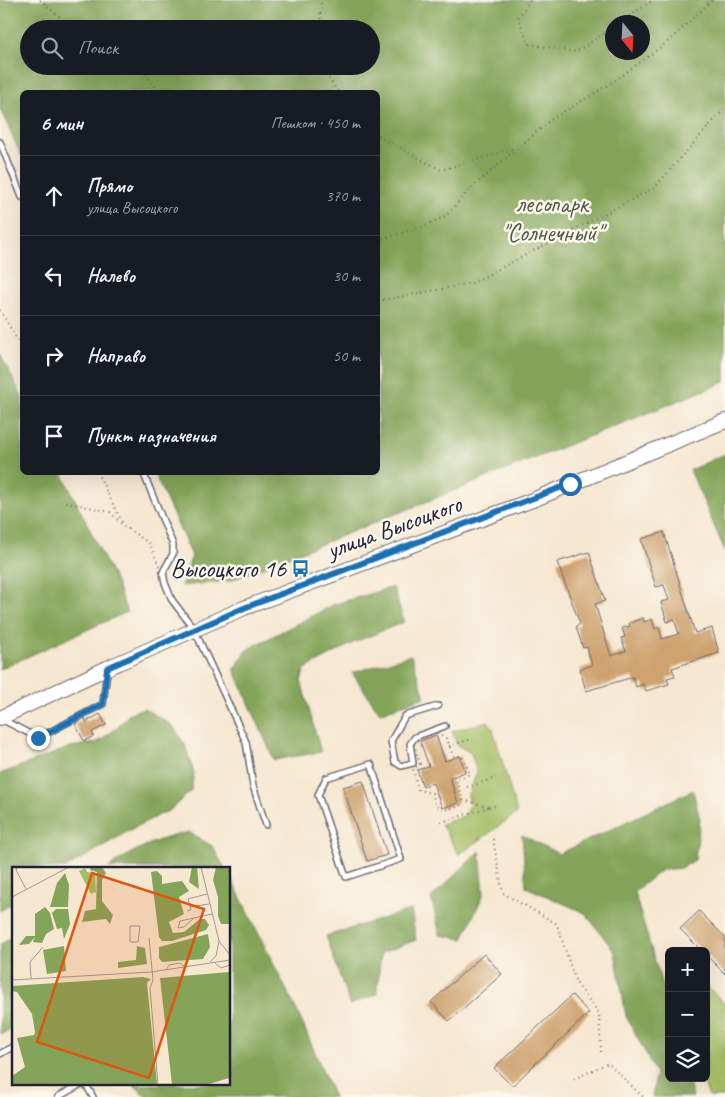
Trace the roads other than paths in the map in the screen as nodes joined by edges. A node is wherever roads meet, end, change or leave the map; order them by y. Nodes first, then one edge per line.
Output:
1 (0, 142) edge
2 (20, 192) edge
3 (725, 421) edge
4 (144, 475) edge
5 (194, 629) junction
6 (107, 668) junction
7 (438, 706) dead end
8 (0, 718) edge
9 (445, 726) dead end
10 (322, 809) joint
11 (266, 825) dead end
12 (12, 1047) edge
13 (0, 1054) edge
14 (82, 1084) edge
15 (85, 1084) edge
16 (58, 1097) edge
17 (93, 1097) edge

1 - 2 lane
3 - 5 main road, улица Высоцкого
4 - 5 lane
5 - 6 main road, улица Высоцкого
5 - 11 lane
6 - 8 main road, улица Высоцкого
6 - 8 lane
7 - 9 lane
10 - 10 lane
12 - 13 lane
14 - 16 lane
15 - 17 lane

